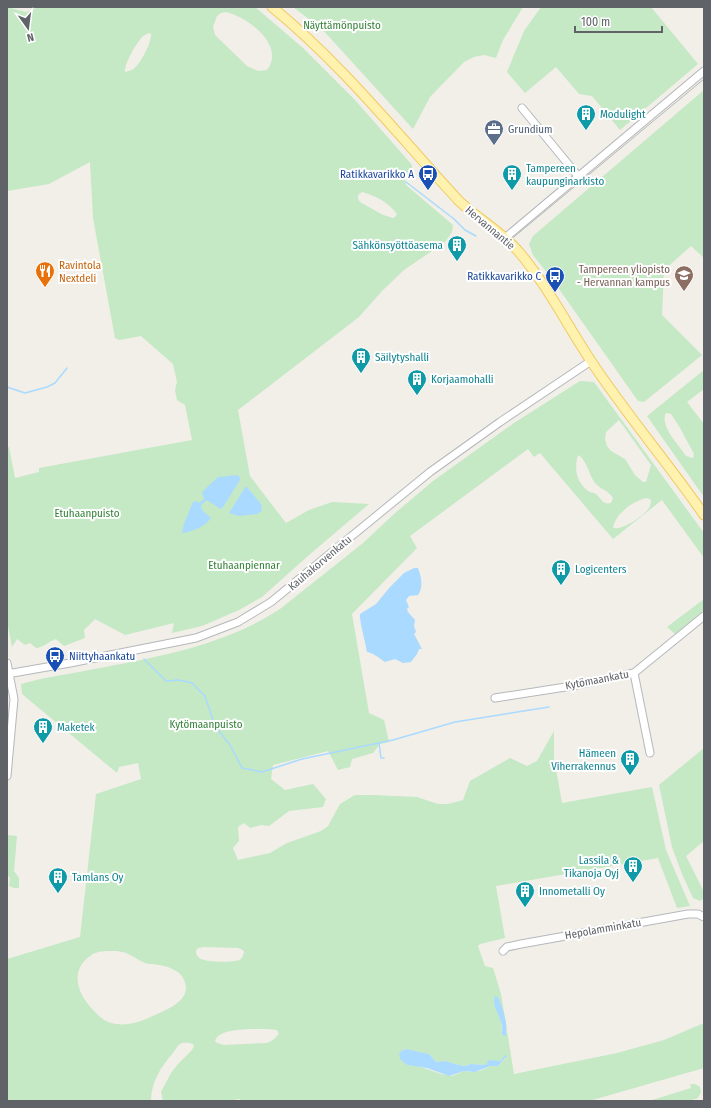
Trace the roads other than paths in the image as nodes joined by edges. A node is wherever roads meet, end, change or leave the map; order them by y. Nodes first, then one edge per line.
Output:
1 (272, 7) edge
2 (704, 72) edge
3 (522, 108) dead end
4 (578, 176) junction
5 (504, 238) junction
6 (591, 361) junction
7 (704, 515) edge
8 (704, 616) edge
9 (7, 663) edge
10 (634, 673) junction
11 (8, 674) edge
12 (495, 698) dead end
13 (650, 753) dead end
14 (7, 776) edge
15 (704, 917) edge
16 (503, 951) dead end

1 - 5 main road, Hervannantie
2 - 4 street
3 - 4 street
4 - 5 street
5 - 6 main road, Hervannantie
6 - 7 main road, Hervannantie
6 - 11 street, Kauhakorvenkatu
8 - 10 street, Kytömaankatu
9 - 11 street
10 - 12 street, Kytömaankatu
10 - 13 street
11 - 14 street
15 - 16 street, Hepolamminkatu

